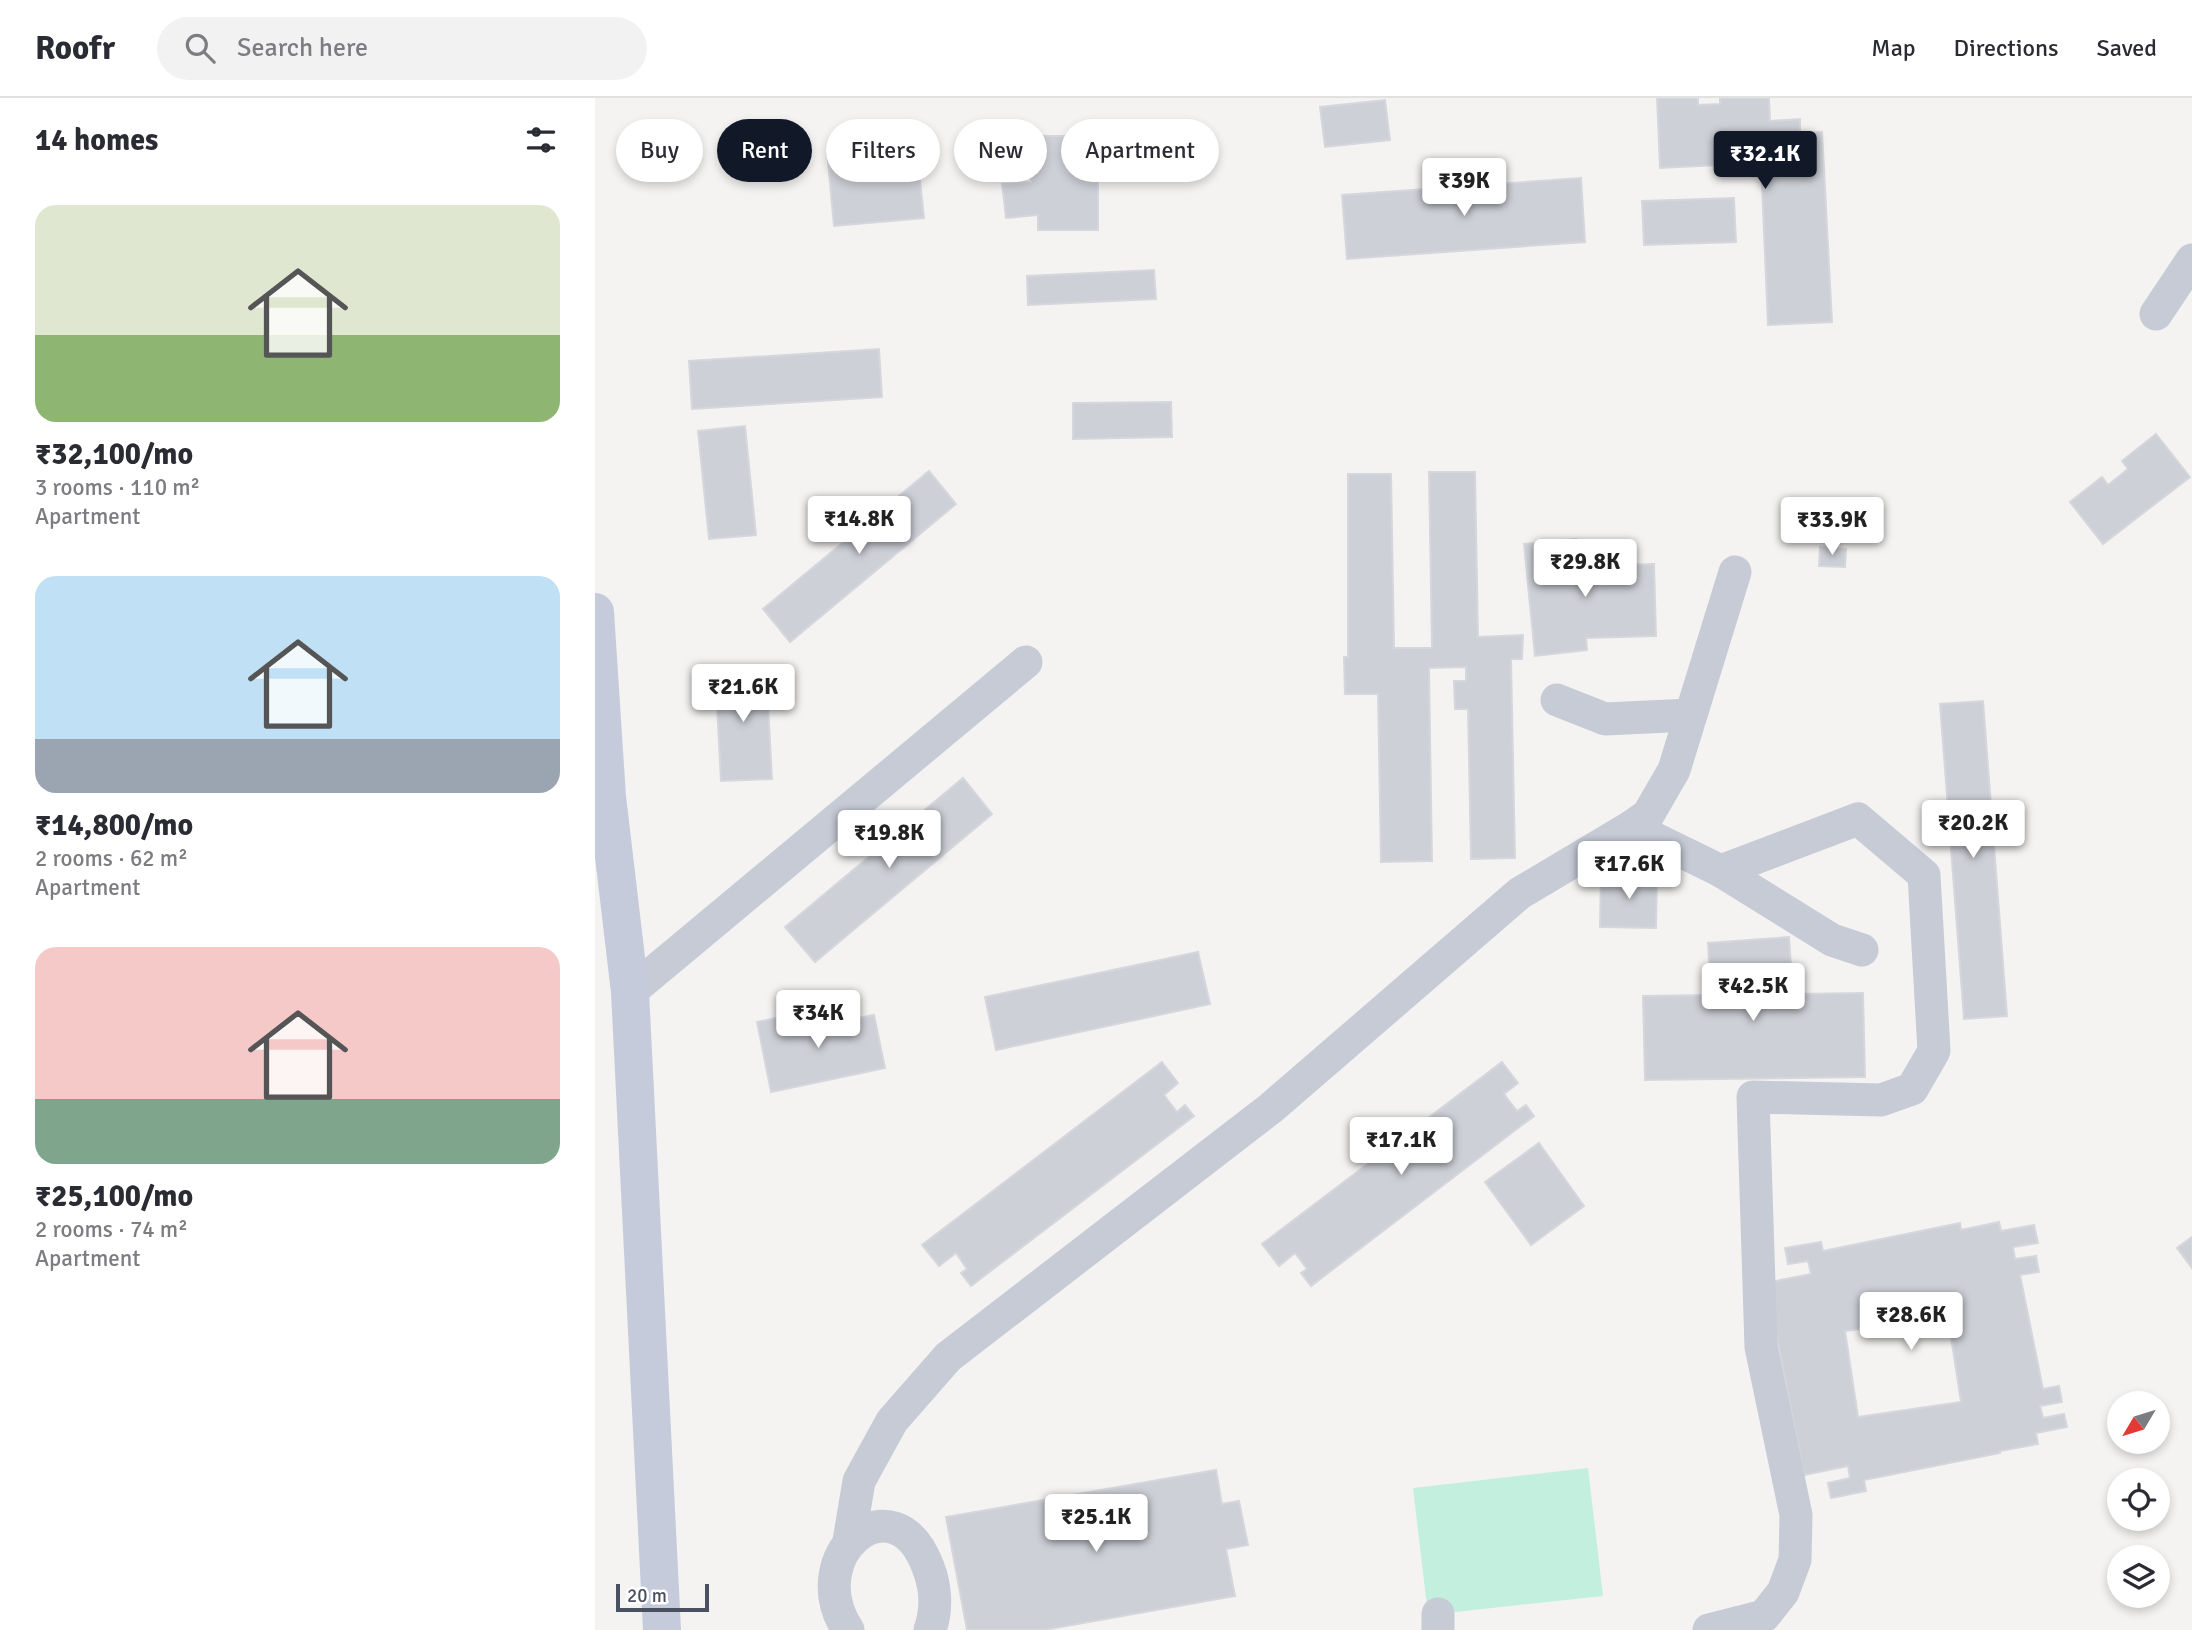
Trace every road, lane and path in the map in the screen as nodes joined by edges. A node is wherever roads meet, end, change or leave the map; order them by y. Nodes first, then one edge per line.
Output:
1 (2192, 260) edge
2 (2156, 314) dead end
3 (1735, 572) dead end
4 (595, 612) edge
5 (1026, 662) dead end
6 (1557, 700) dead end
7 (1691, 715) junction
8 (601, 800) edge
9 (1631, 827) junction
10 (1721, 871) junction
11 (1862, 950) dead end
12 (630, 992) junction
13 (849, 1541) junction
14 (837, 1629) edge
15 (662, 1630) edge
16 (930, 1630) edge
17 (1709, 1630) edge

1 - 2 street
3 - 7 street
4 - 8 street
5 - 12 street
6 - 7 street
7 - 9 street
8 - 12 street
9 - 10 street
9 - 13 street
10 - 11 street
10 - 17 street
12 - 15 street
13 - 14 street
13 - 16 street

